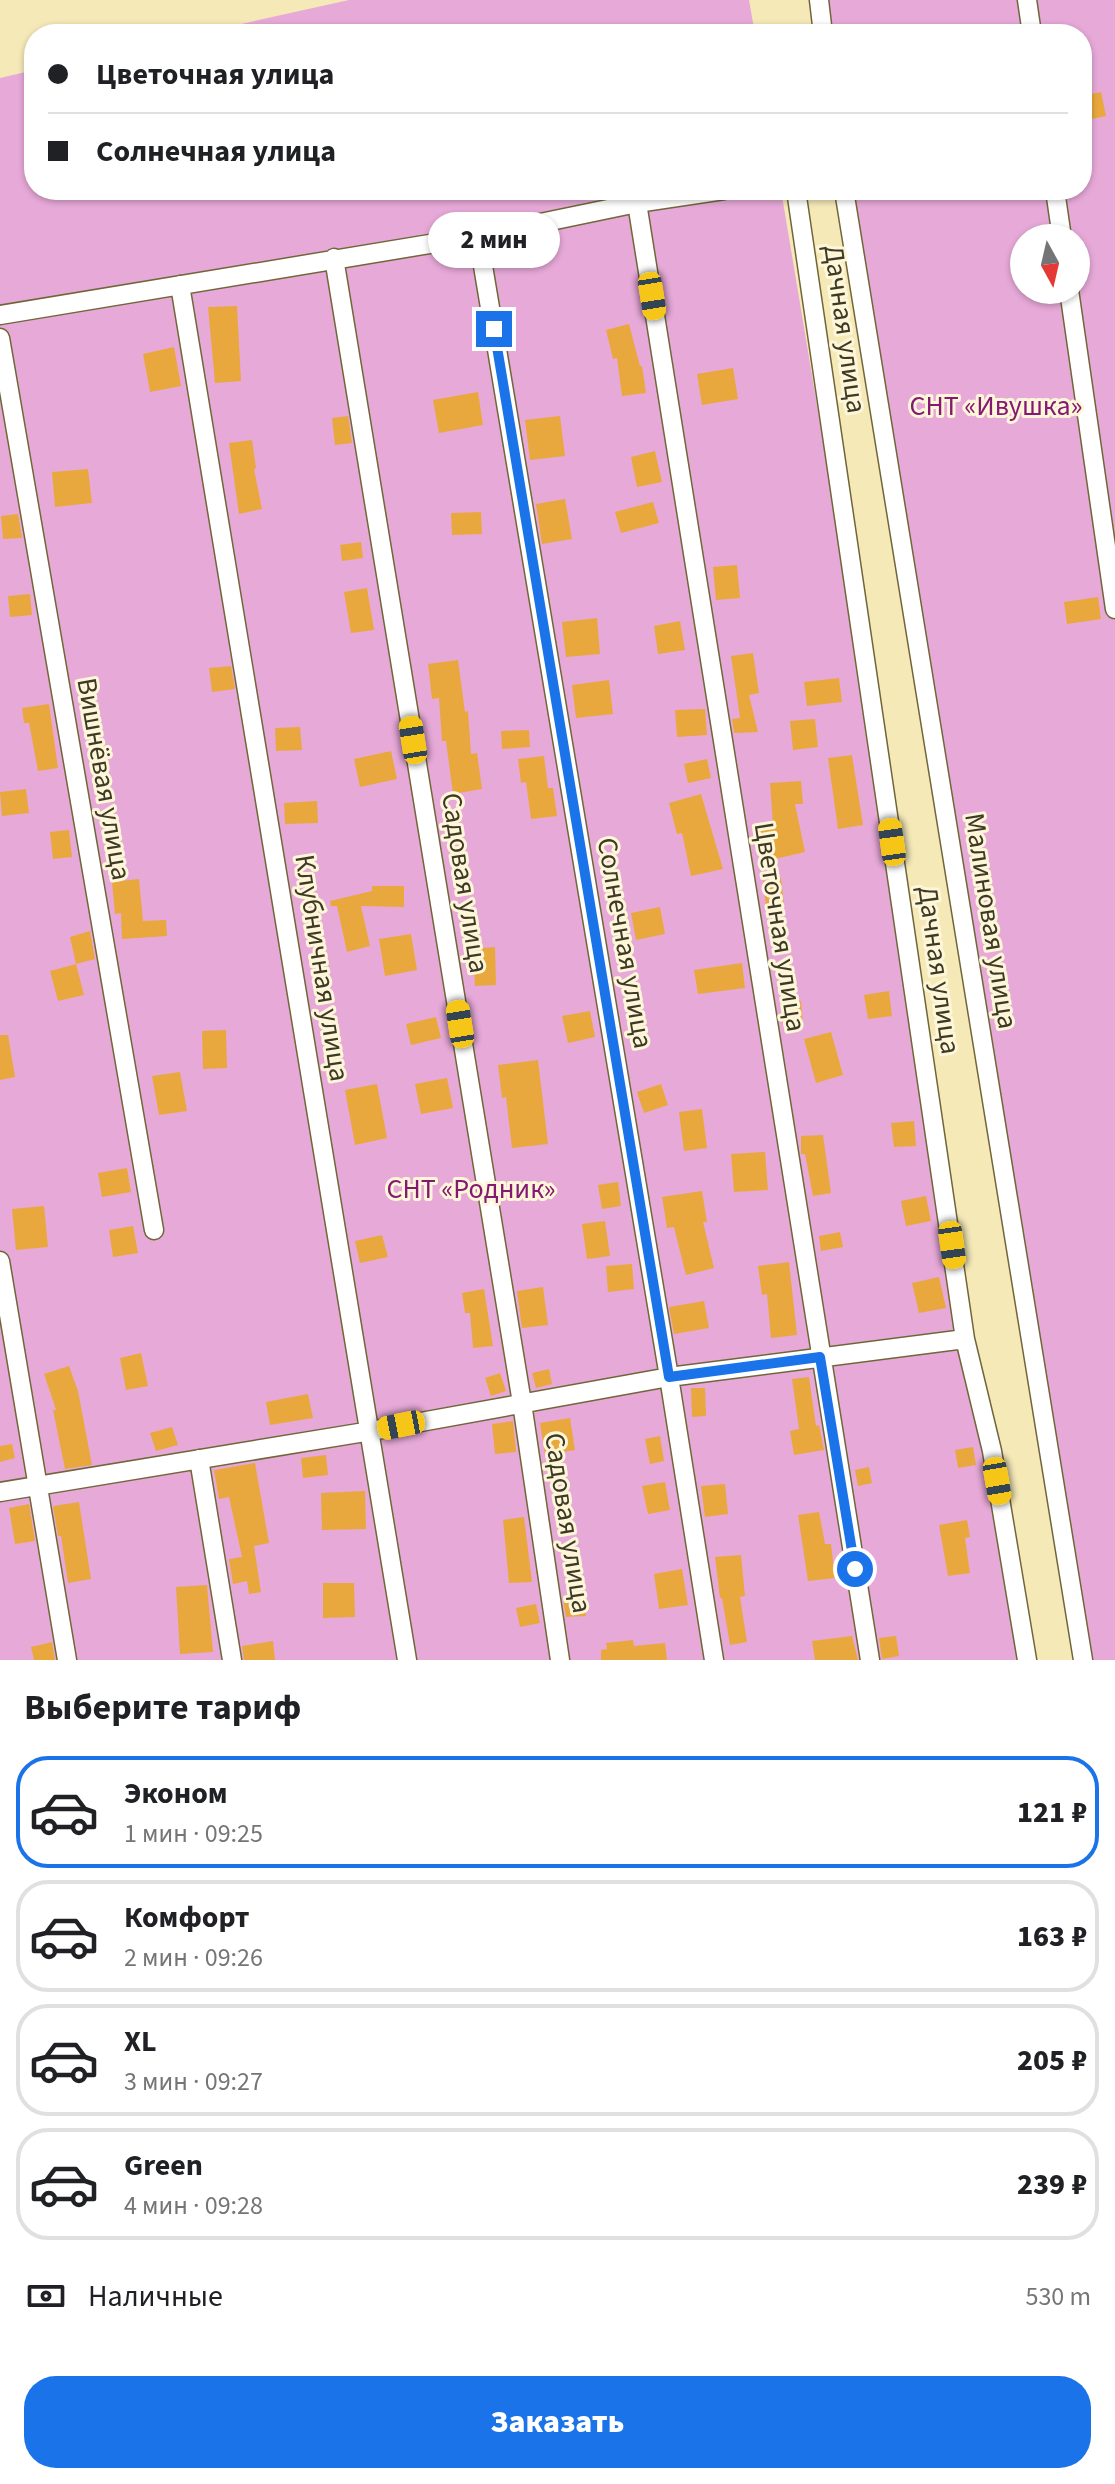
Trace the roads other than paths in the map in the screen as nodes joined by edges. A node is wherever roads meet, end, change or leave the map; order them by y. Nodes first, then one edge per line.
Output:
1 (819, 0) edge
2 (1027, 0) edge
3 (822, 24) edge
4 (1031, 24) edge
5 (657, 200) edge
6 (797, 200) edge
7 (846, 200) edge
8 (1056, 200) edge
9 (637, 203) junction
10 (1060, 224) edge
11 (478, 236) junction
12 (334, 258) junction
13 (180, 285) junction
14 (1071, 304) edge
15 (0, 315) edge
16 (0, 338) edge
17 (1115, 609) edge
18 (154, 1230) dead end
19 (0, 1261) edge
20 (965, 1339) junction
21 (820, 1357) junction
22 (669, 1377) junction
23 (522, 1403) junction
24 (371, 1431) junction
25 (199, 1459) junction
26 (37, 1486) junction
27 (0, 1492) edge
28 (67, 1660) edge
29 (232, 1660) edge
30 (407, 1660) edge
31 (560, 1660) edge
32 (714, 1660) edge
33 (870, 1660) edge
34 (1027, 1660) edge
35 (1083, 1660) edge

1 - 3 street
2 - 4 street
5 - 9 street
6 - 20 street, Дачная улица
7 - 35 street, Малиновая улица
8 - 10 street
9 - 11 street
9 - 21 street, Цветочная улица
11 - 12 street
11 - 22 street, Солнечная улица
12 - 13 street
12 - 23 street, Садовая улица
13 - 15 street
13 - 24 street, Клубничная улица
14 - 17 street
16 - 18 street, Вишнёвая улица
19 - 26 street
20 - 21 street
20 - 34 street, Дачная улица
21 - 22 street
21 - 33 street, Цветочная улица
22 - 23 street
22 - 32 street, Солнечная улица
23 - 24 street
23 - 31 street, Садовая улица
24 - 25 street
24 - 30 street, Клубничная улица
25 - 26 street
25 - 29 street
26 - 27 street
26 - 28 street

